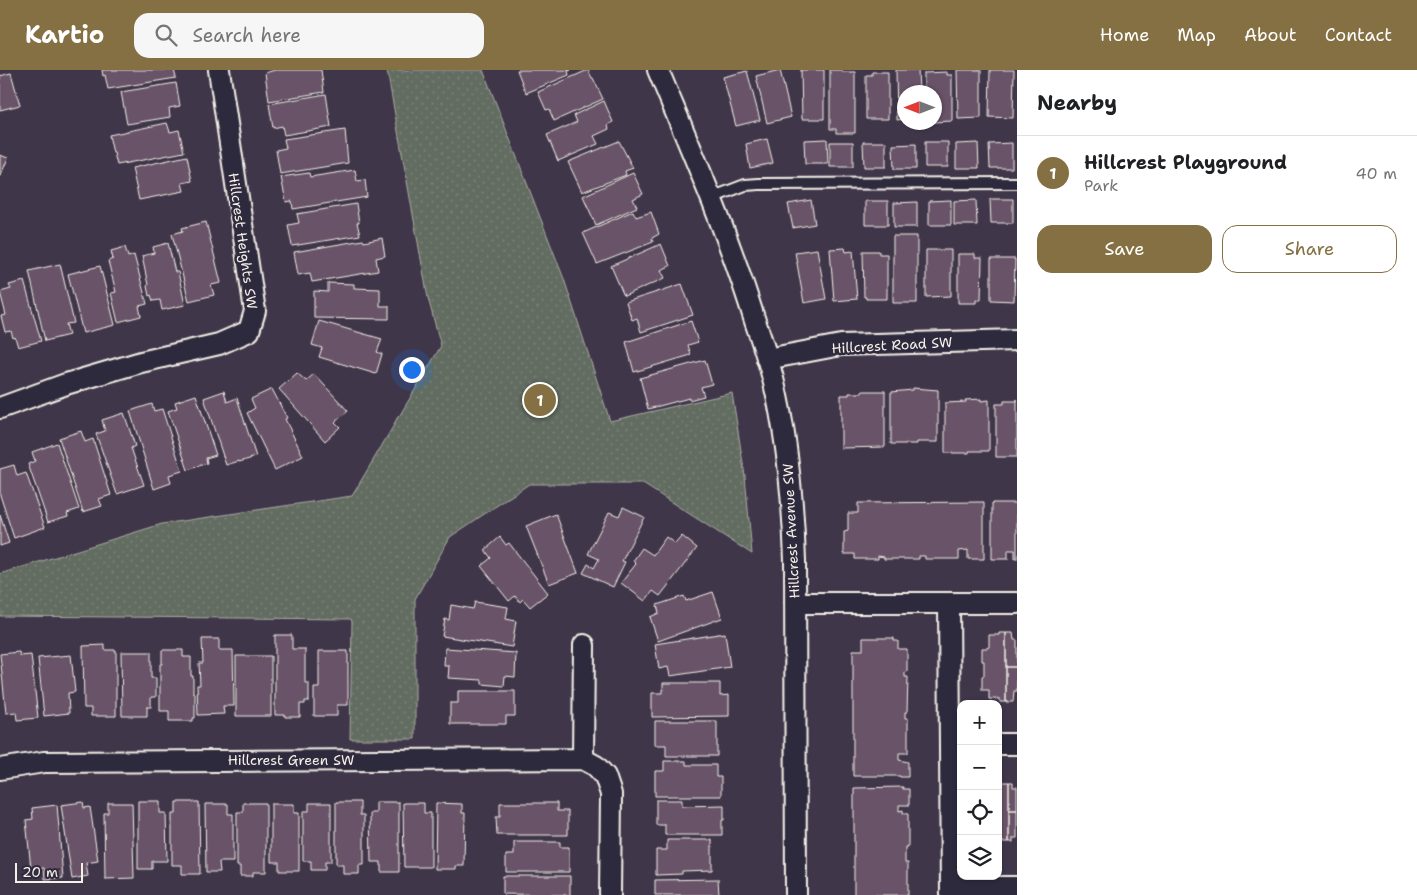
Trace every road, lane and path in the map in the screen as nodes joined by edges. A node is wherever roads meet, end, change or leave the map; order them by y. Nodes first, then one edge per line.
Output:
1 (219, 70) edge
2 (658, 70) edge
3 (1017, 183) edge
4 (711, 198) junction
5 (1017, 340) edge
6 (768, 359) junction
7 (0, 408) edge
8 (795, 603) junction
9 (949, 603) junction
10 (1017, 604) edge
11 (584, 645) dead end
12 (956, 744) edge
13 (1002, 744) edge
14 (1017, 744) edge
15 (583, 759) junction
16 (0, 769) edge
17 (1017, 887) edge
18 (951, 891) edge
19 (610, 895) edge
20 (796, 895) edge

1 - 7 street, Hillcrest Heights SW
2 - 4 street, Hillcrest Avenue SW
3 - 4 lane
4 - 6 street, Hillcrest Avenue SW
5 - 6 street, Hillcrest Road SW
6 - 8 street, Hillcrest Avenue SW
8 - 9 street
8 - 20 street, Hillcrest Avenue SW
9 - 10 street
9 - 12 street
11 - 15 street
12 - 18 street
13 - 14 street
15 - 16 street, Hillcrest Green SW
15 - 19 street
17 - 18 street

